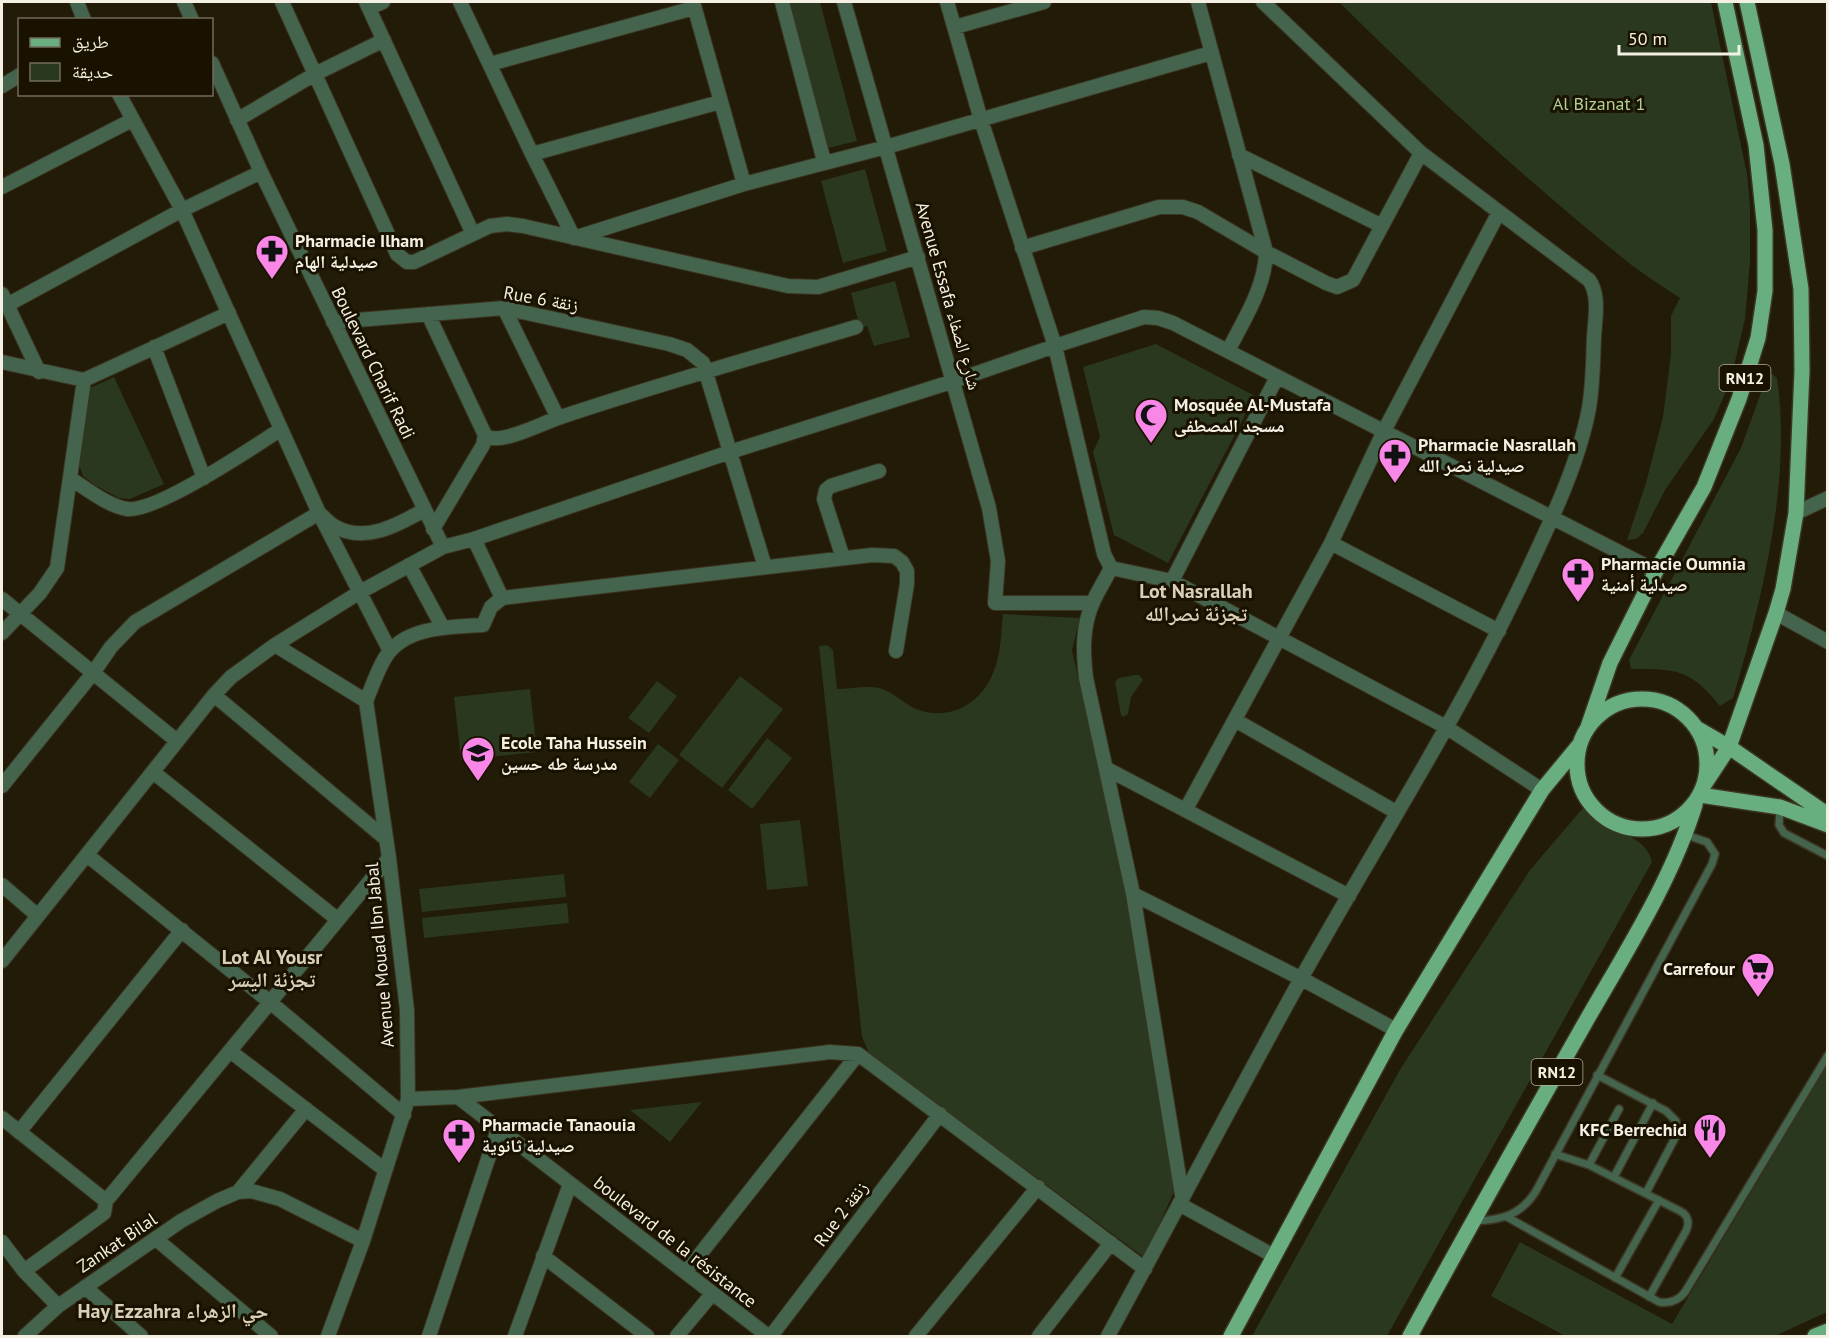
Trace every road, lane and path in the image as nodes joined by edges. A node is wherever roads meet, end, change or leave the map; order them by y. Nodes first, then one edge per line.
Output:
1 (77, 2) edge
2 (184, 2) edge
3 (282, 2) edge
4 (383, 2) edge
5 (460, 2) edge
6 (782, 2) edge
7 (844, 2) edge
8 (947, 2) edge
9 (1044, 2) edge
10 (1198, 2) edge
11 (1263, 2) edge
12 (1725, 2) edge
13 (1747, 2) edge
14 (368, 5) edge
15 (694, 5) edge
16 (83, 18) edge
17 (191, 18) edge
18 (955, 27) junction
19 (384, 40) junction
20 (1211, 53) junction
21 (490, 64) junction
22 (213, 65) edge
23 (315, 74) junction
24 (18, 76) edge
25 (2, 86) edge
26 (120, 96) edge
27 (720, 102) junction
28 (132, 120) junction
29 (237, 120) junction
30 (981, 120) junction
31 (886, 147) junction
32 (1420, 153) junction
33 (532, 154) junction
34 (1239, 155) junction
35 (824, 161) junction
36 (261, 172) junction
37 (744, 184) junction
38 (2, 187) edge
39 (182, 210) junction
40 (1499, 212) junction
41 (1382, 226) junction
42 (473, 234) junction
43 (574, 238) junction
44 (1022, 248) junction
45 (1266, 252) junction
46 (918, 257) junction
47 (4, 300) edge
48 (504, 308) junction
49 (229, 313) junction
50 (428, 314) junction
51 (333, 322) junction
52 (856, 327) dead end
53 (1055, 346) junction
54 (153, 347) junction
55 (1228, 351) junction
56 (2, 362) edge
57 (39, 372) junction
58 (706, 372) junction
59 (1277, 377) junction
60 (84, 380) junction
61 (954, 381) junction
62 (558, 418) junction
63 (281, 429) junction
64 (1384, 431) junction
65 (485, 435) junction
66 (730, 452) junction
67 (879, 471) dead end
68 (204, 478) junction
69 (71, 479) junction
70 (1827, 498) edge
71 (424, 510) junction
72 (319, 513) junction
73 (1796, 513) junction
74 (1552, 518) junction
75 (433, 529) junction
76 (474, 538) junction
77 (1331, 543) junction
78 (443, 547) junction
79 (843, 558) junction
80 (409, 565) junction
81 (765, 567) junction
82 (1111, 568) junction
83 (1656, 571) junction
84 (1172, 581) junction
85 (360, 592) junction
86 (502, 598) junction
87 (2, 599) edge
88 (1093, 603) junction
89 (1776, 613) junction
90 (20, 614) junction
91 (443, 628) junction
92 (1499, 631) junction
93 (2, 633) edge
94 (1826, 636) edge
95 (1278, 640) junction
96 (275, 645) junction
97 (390, 651) junction
98 (896, 651) dead end
99 (93, 673) junction
100 (214, 695) junction
101 (366, 701) junction
102 (1235, 720) junction
103 (1446, 727) junction
104 (1588, 727) junction
105 (1698, 729) junction
106 (177, 741) junction
107 (1580, 744) junction
108 (1729, 747) junction
109 (1107, 769) junction
110 (153, 772) junction
111 (2, 786) edge
112 (1542, 790) junction
113 (1700, 795) junction
114 (1780, 807) junction
115 (1186, 809) junction
116 (1396, 812) junction
117 (1827, 815) edge
118 (1827, 825) edge
119 (1686, 835) junction
120 (386, 838) junction
121 (87, 855) junction
122 (1827, 856) edge
123 (389, 858) junction
124 (2, 885) edge
125 (1133, 894) junction
126 (1348, 896) junction
127 (38, 916) junction
128 (337, 919) junction
129 (182, 930) junction
130 (2, 961) edge
131 (1302, 979) junction
132 (270, 1002) junction
133 (1396, 1030) junction
134 (230, 1051) junction
135 (858, 1054) junction
136 (1827, 1055) edge
137 (1597, 1075) junction
138 (458, 1097) junction
139 (408, 1099) junction
140 (1653, 1103) junction
141 (306, 1109) junction
142 (1619, 1109) dead end
143 (404, 1114) junction
144 (940, 1114) junction
145 (2, 1118) edge
146 (498, 1129) junction
147 (19, 1132) junction
148 (1555, 1154) junction
149 (1589, 1165) junction
150 (385, 1170) junction
151 (1614, 1177) junction
152 (570, 1184) junction
153 (1038, 1187) junction
154 (238, 1192) junction
155 (1646, 1193) junction
156 (1181, 1199) junction
157 (1659, 1200) junction
158 (106, 1201) junction
159 (1507, 1217) junction
160 (1473, 1221) junction
161 (156, 1239) junction
162 (363, 1241) junction
163 (2, 1242) edge
164 (1111, 1243) junction
165 (543, 1256) junction
166 (1274, 1256) junction
167 (1144, 1269) junction
168 (24, 1271) junction
169 (686, 1272) junction
170 (1615, 1278) junction
171 (85, 1287) junction
172 (712, 1294) junction
173 (1649, 1297) junction
174 (58, 1306) junction
175 (1827, 1331) edge
176 (25, 1336) edge
177 (141, 1336) edge
178 (271, 1336) edge
179 (328, 1336) edge
180 (429, 1336) edge
181 (515, 1336) edge
182 (647, 1336) edge
183 (677, 1336) edge
184 (770, 1336) edge
185 (916, 1336) edge
186 (1038, 1336) edge
187 (1108, 1336) edge
188 (1231, 1336) edge
189 (1410, 1336) edge
190 (1815, 1336) edge

1 - 16 street
2 - 17 street
3 - 23 street
4 - 14 street
5 - 21 street
6 - 35 street
7 - 31 street, Avenue Essafa شارع الصفاء
8 - 18 street
9 - 18 street
10 - 20 street
11 - 32 street
12 - 83 main road, RN12
13 - 73 main road, RN12
14 - 19 street
15 - 21 street
15 - 27 street
18 - 30 street
19 - 23 street
19 - 42 street
20 - 30 street
20 - 34 street
21 - 33 street
22 - 29 street, Boulevard Charif Radi
23 - 29 street
23 - 42 street
24 - 25 street
26 - 28 street
27 - 33 street
27 - 37 street
28 - 38 street
28 - 39 street
29 - 36 street, Boulevard Charif Radi
30 - 31 street
30 - 44 street
31 - 35 street
31 - 46 street, Avenue Essafa شارع الصفاء
32 - 40 street
32 - 41 street
33 - 43 street
34 - 41 street
34 - 45 street
35 - 37 street
36 - 39 street
36 - 51 street, Boulevard Charif Radi
37 - 43 street
39 - 47 street
39 - 49 street
40 - 64 street
40 - 74 street
41 - 45 street
42 - 43 street
43 - 46 street
44 - 45 street
44 - 53 street
45 - 55 street
46 - 61 street, Avenue Essafa شارع الصفاء
47 - 57 street
48 - 50 street, Rue 6 زنقة
48 - 58 street, Rue 6 زنقة
48 - 62 street
49 - 54 street
49 - 63 street
50 - 51 street, Rue 6 زنقة
50 - 65 street
51 - 71 street, Boulevard Charif Radi
52 - 58 street
53 - 55 street
53 - 61 street
53 - 82 street
54 - 60 street
54 - 68 street
55 - 59 street
56 - 57 street
57 - 60 street
58 - 62 street
58 - 66 street
59 - 64 street
59 - 84 street
60 - 69 street
61 - 66 street
61 - 88 street, Avenue Essafa شارع الصفاء
62 - 65 street
63 - 68 street
63 - 72 street
64 - 74 street
64 - 77 street
65 - 75 street
66 - 76 street
66 - 81 street
67 - 79 street
68 - 69 street
69 - 90 street
70 - 73 street
71 - 72 street
71 - 75 street, Boulevard Charif Radi
72 - 85 street
72 - 99 street
73 - 89 main road, RN12
74 - 83 street
74 - 92 street
75 - 78 street, Boulevard Charif Radi
76 - 78 street
76 - 86 street
77 - 92 street
77 - 95 street
78 - 80 street
79 - 81 street
79 - 98 street
80 - 85 street
80 - 91 street
81 - 86 street
82 - 84 street
82 - 88 street
83 - 104 main road, RN12
84 - 95 street
85 - 96 street
85 - 97 street
86 - 91 street
87 - 90 street
88 - 109 street
89 - 94 street
89 - 108 main road, RN12
90 - 93 street
90 - 99 street
91 - 97 street
92 - 103 street
95 - 102 street
95 - 103 street
96 - 100 street
96 - 101 street
97 - 101 street
99 - 106 street
99 - 111 street
100 - 106 street
100 - 120 street
101 - 120 street, Avenue Mouad Ibn Jabal
102 - 115 street
102 - 116 street
103 - 112 street
103 - 116 street
104 - 105 main road
104 - 107 main road
105 - 108 main road
105 - 113 main road
106 - 110 street
107 - 112 main road
107 - 113 main road
108 - 113 main road, RN12
108 - 117 main road
109 - 115 street
109 - 125 street
110 - 121 street
110 - 128 street
112 - 133 main road
113 - 114 main road
113 - 119 main road, RN12
114 - 118 main road
114 - 122 lane
115 - 126 street
116 - 126 street
119 - 137 lane
119 - 160 main road, RN12
120 - 123 street, Avenue Mouad Ibn Jabal
121 - 127 street
121 - 129 street
123 - 128 street
123 - 139 street, Avenue Mouad Ibn Jabal
124 - 127 street
125 - 131 street
125 - 156 street
126 - 131 street
127 - 130 street
128 - 132 street
129 - 132 street
129 - 147 street
131 - 133 street
131 - 156 street
132 - 134 street
132 - 143 street
133 - 166 main road
134 - 141 street
134 - 158 street
135 - 138 street
135 - 144 street
135 - 169 street
136 - 173 lane
137 - 140 lane
137 - 148 lane
138 - 139 street
138 - 146 street, boulevard de la résistance
139 - 143 street, Avenue Mouad Ibn Jabal
140 - 151 lane
140 - 155 lane
141 - 150 street
141 - 154 street, Zankat Bilal
142 - 149 lane
143 - 150 street, Avenue Mouad Ibn Jabal
144 - 153 street
144 - 184 street, Rue 2 زنقة
145 - 147 street
146 - 152 street, boulevard de la résistance
146 - 180 street
147 - 158 street
148 - 149 lane
148 - 159 lane
149 - 151 lane
150 - 162 street, Avenue Mouad Ibn Jabal
151 - 155 lane
152 - 165 street
152 - 169 street, boulevard de la résistance
153 - 164 street
153 - 185 street
154 - 161 street, Zankat Bilal
154 - 162 street
155 - 157 lane
156 - 166 street
156 - 167 street
157 - 170 lane
157 - 173 lane
158 - 168 street
159 - 160 lane
159 - 170 lane
160 - 189 main road, RN12
161 - 171 street, Zankat Bilal
161 - 178 street
162 - 179 street, Avenue Mouad Ibn Jabal
163 - 168 street
164 - 167 street
164 - 186 street
165 - 181 street
165 - 182 street
166 - 188 main road
167 - 187 street
168 - 174 street
169 - 172 street, boulevard de la résistance
170 - 173 lane
171 - 174 street, Zankat Bilal
171 - 177 street
172 - 183 street
172 - 184 street, boulevard de la résistance
174 - 176 street, Zankat Bilal
175 - 190 main road

